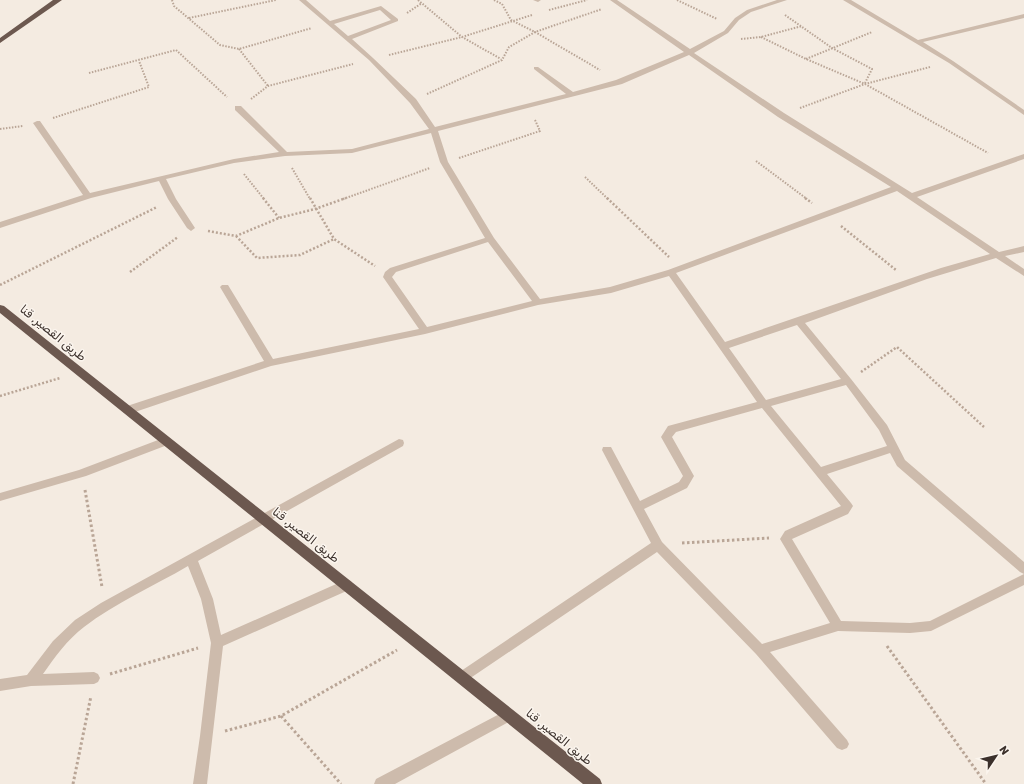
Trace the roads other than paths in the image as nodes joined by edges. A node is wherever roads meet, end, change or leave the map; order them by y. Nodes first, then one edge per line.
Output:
1 (58, 0) edge
2 (302, 0) edge
3 (784, 0) edge
4 (846, 0) edge
5 (615, 2) edge
6 (1024, 16) edge
7 (329, 23) junction
8 (347, 39) junction
9 (0, 40) edge
10 (916, 42) junction
11 (688, 53) junction
12 (536, 68) dead end
13 (572, 95) junction
14 (238, 108) road end
15 (1023, 112) edge
16 (37, 123) road end
17 (434, 131) junction
18 (284, 154) junction
19 (1024, 156) edge
20 (161, 178) junction
21 (897, 188) junction
22 (88, 196) junction
23 (911, 196) junction
24 (0, 225) edge
25 (191, 228) road end
26 (490, 239) junction
27 (1024, 249) edge
28 (996, 254) junction
29 (671, 272) junction
30 (1024, 273) edge
31 (225, 287) dead end
32 (538, 302) junction
33 (0, 308) edge
34 (799, 322) junction
35 (425, 331) junction
36 (724, 346) junction
37 (270, 363) junction
38 (848, 381) junction
39 (764, 404) junction
40 (128, 410) junction
41 (166, 441) junction
42 (399, 443) dead end
43 (892, 448) junction
44 (607, 450) dead end
45 (819, 472) junction
46 (0, 497) edge
47 (638, 507) junction
48 (262, 518) junction
49 (658, 545) junction
50 (191, 559) junction
51 (1024, 569) edge
52 (1024, 579) edge
53 (347, 585) junction
54 (838, 626) junction
55 (217, 643) junction
56 (760, 650) junction
57 (462, 677) junction
58 (94, 678) road end
59 (31, 680) junction
60 (0, 685) edge
61 (509, 715) junction
62 (842, 744) dead end
63 (200, 784) edge
64 (381, 784) edge
65 (595, 784) edge

1 - 9 highway
2 - 7 street
3 - 11 street
4 - 10 street
5 - 11 street
6 - 10 street
7 - 8 street
7 - 8 street
8 - 17 street
10 - 15 street
11 - 13 street
11 - 21 street
12 - 13 street
13 - 17 street
14 - 18 street
16 - 22 street
17 - 18 street
17 - 26 street
18 - 20 street
19 - 23 street
20 - 22 street
20 - 25 street
21 - 23 street
21 - 29 street
22 - 24 street
23 - 28 street
26 - 32 street
26 - 35 street
27 - 28 street
28 - 30 street
28 - 34 street
29 - 32 street
29 - 36 street
31 - 37 street
32 - 35 street
33 - 40 highway, طريق القصير, قنا
34 - 36 street
34 - 38 street
35 - 37 street
36 - 39 street
37 - 40 street
38 - 39 street
38 - 43 street
39 - 45 street
39 - 47 street
40 - 41 highway, طريق القصير, قنا
41 - 46 street
41 - 48 highway, طريق القصير, قنا
42 - 48 street
43 - 45 street
43 - 51 street
44 - 47 street
45 - 54 street
47 - 49 street
48 - 50 street
48 - 53 highway, طريق القصير, قنا
49 - 56 street
49 - 57 street
50 - 55 street
50 - 59 street
52 - 54 street
53 - 55 street
53 - 57 highway, طريق القصير, قنا
54 - 56 street
55 - 63 street
56 - 62 street
57 - 61 highway, طريق القصير, قنا
58 - 59 street
59 - 60 street
61 - 64 street
61 - 65 highway, طريق القصير, قنا

